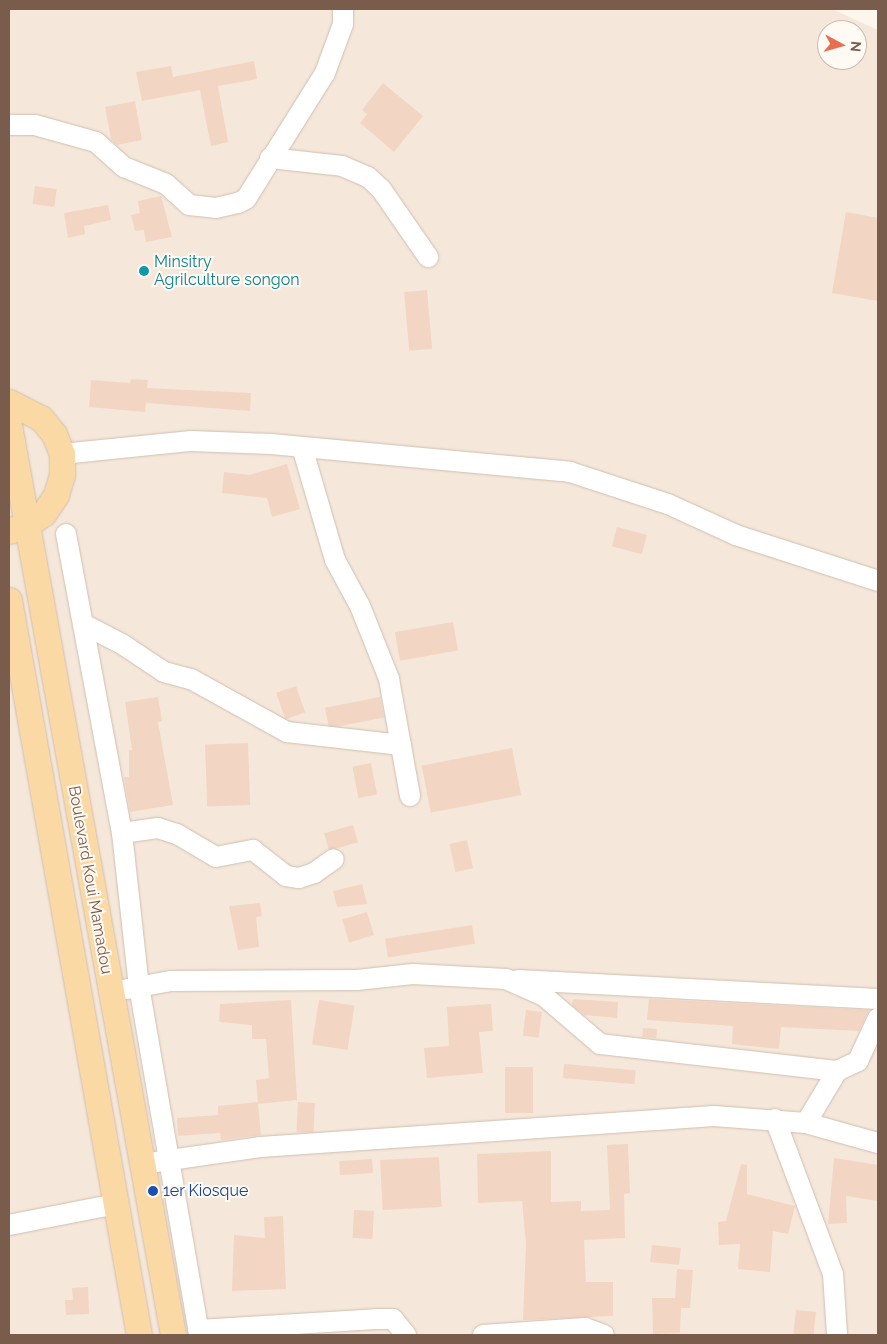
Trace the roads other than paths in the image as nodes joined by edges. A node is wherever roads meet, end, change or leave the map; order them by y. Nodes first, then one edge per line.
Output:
1 (343, 9) edge
2 (9, 125) edge
3 (270, 158) junction
4 (428, 257) dead end
5 (9, 402) edge
6 (9, 425) edge
7 (302, 447) junction
8 (62, 454) junction
9 (18, 528) edge
10 (66, 534) dead end
11 (878, 581) edge
12 (9, 600) edge
13 (82, 624) junction
14 (16, 680) edge
15 (400, 745) junction
16 (410, 796) dead end
17 (122, 832) junction
18 (334, 859) dead end
19 (506, 979) junction
20 (139, 986) junction
21 (111, 992) junction
22 (878, 999) edge
23 (878, 1018) edge
24 (837, 1071) junction
25 (775, 1119) junction
26 (806, 1123) junction
27 (878, 1143) edge
28 (168, 1161) junction
29 (140, 1164) junction
30 (116, 1204) junction
31 (9, 1225) edge
32 (199, 1333) edge
33 (139, 1335) edge
34 (173, 1335) edge
35 (406, 1335) edge
36 (483, 1335) edge
37 (604, 1335) edge
38 (837, 1335) edge

1 - 3 street
2 - 3 street
3 - 4 street
5 - 8 main road
6 - 9 main road, Boulevard Koui Mamadou
7 - 8 street
7 - 11 street
7 - 15 street
8 - 9 main road
9 - 21 main road, Boulevard Koui Mamadou
10 - 13 street
12 - 14 main road, Boulevard Koui Mamadou
13 - 15 street
13 - 17 street
14 - 30 main road, Boulevard Koui Mamadou
15 - 16 street
17 - 18 street
17 - 20 street
19 - 20 street
19 - 22 street
19 - 24 street
20 - 21 street
20 - 28 street
21 - 29 main road, Boulevard Koui Mamadou
23 - 24 street
24 - 26 street
25 - 26 street
25 - 28 street
25 - 38 street
26 - 27 street
28 - 29 street
28 - 32 street
29 - 34 main road, Boulevard Koui Mamadou
30 - 31 street
30 - 33 main road, Boulevard Koui Mamadou
32 - 35 street
36 - 37 street

